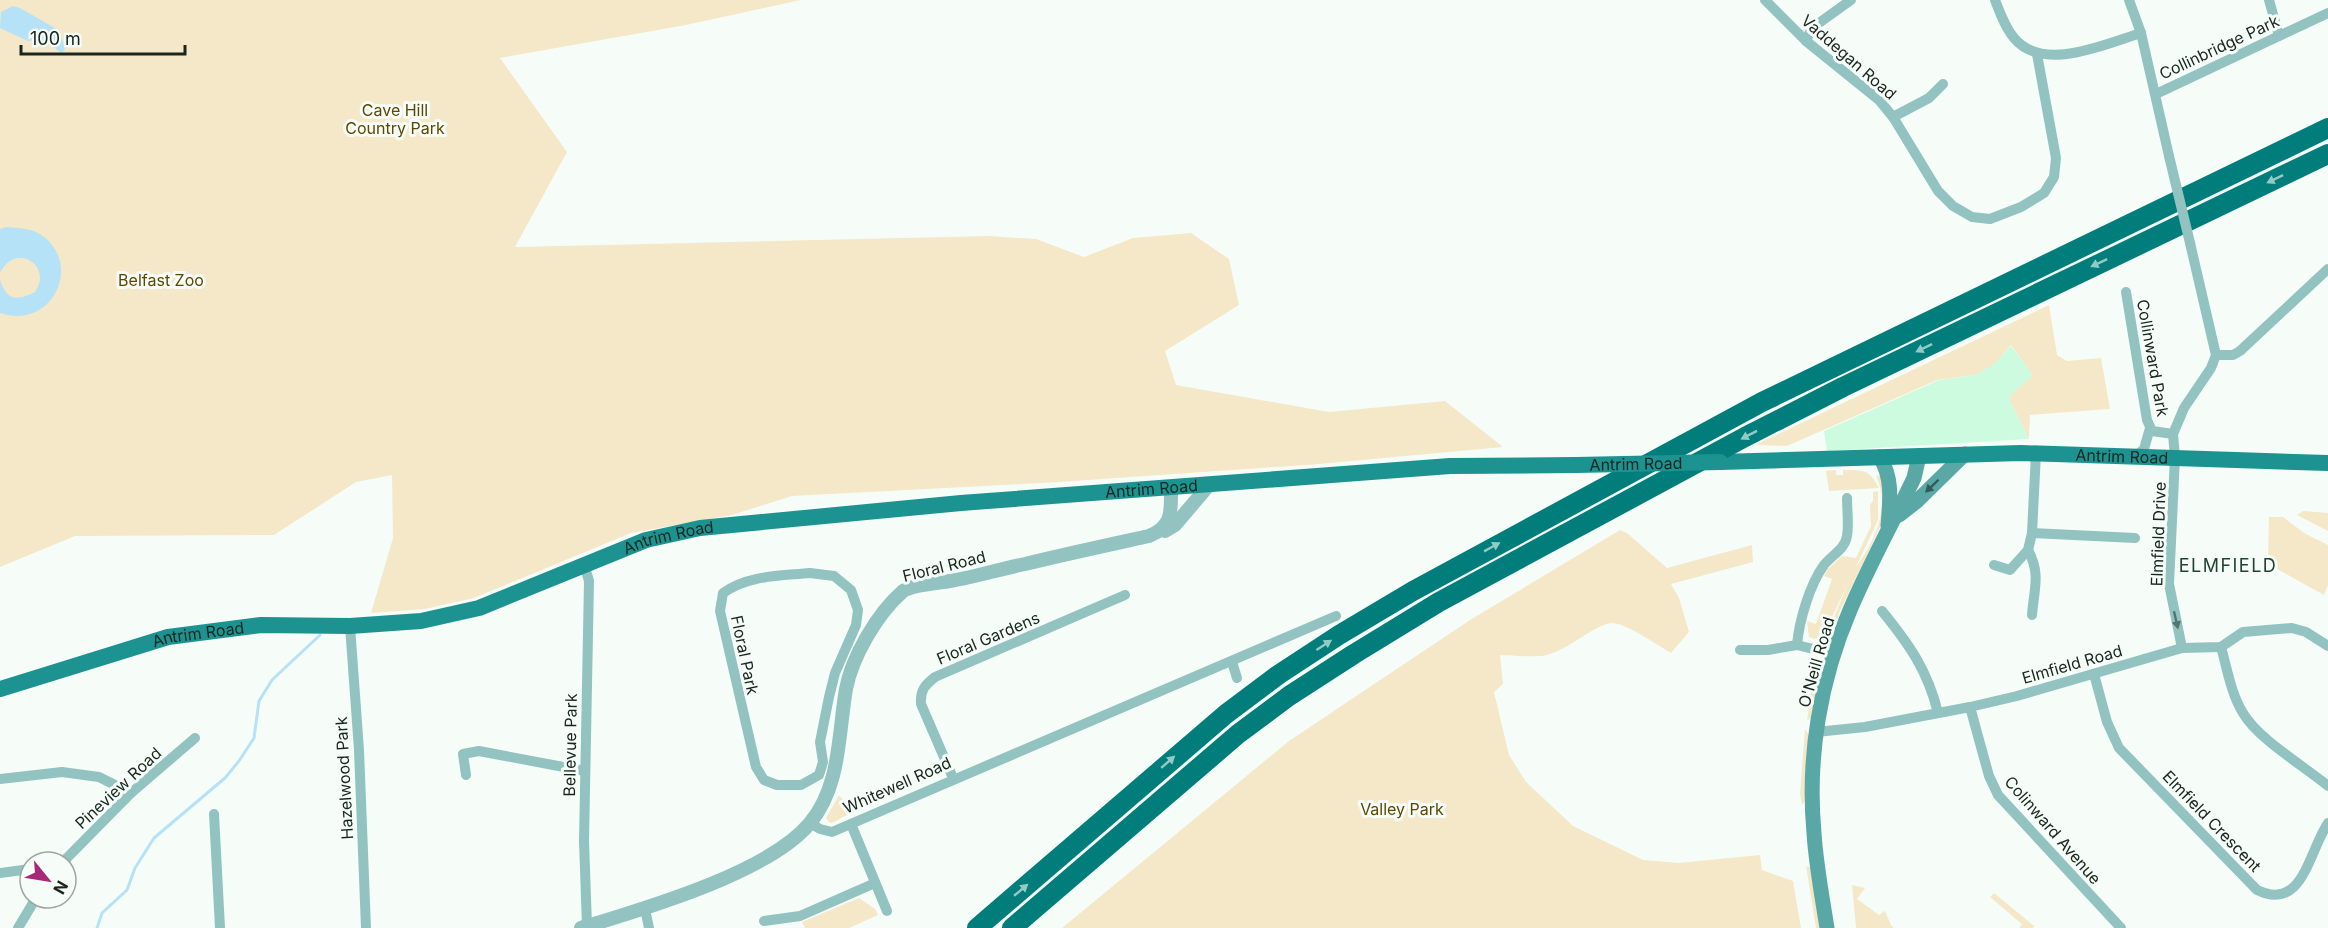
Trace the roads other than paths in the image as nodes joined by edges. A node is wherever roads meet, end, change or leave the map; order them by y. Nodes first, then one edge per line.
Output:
1 (1765, 0) edge
2 (1851, 0) edge
3 (1995, 0) edge
4 (2129, 0) edge
5 (2269, 0) edge
6 (2328, 13) edge
7 (2141, 33) junction
8 (2279, 36) junction
9 (1806, 41) junction
10 (2037, 54) junction
11 (1943, 84) dead end
12 (2156, 94) junction
13 (1893, 117) junction
14 (2328, 128) edge
15 (2328, 154) edge
16 (2324, 272) edge
17 (2328, 285) edge
18 (2126, 292) dead end
19 (2216, 355) junction
20 (2150, 428) junction
21 (2173, 434) junction
22 (2036, 453) junction
23 (1965, 454) junction
24 (1919, 456) junction
25 (2136, 456) junction
26 (1880, 457) junction
27 (2175, 457) junction
28 (2328, 463) edge
29 (1209, 485) junction
30 (1171, 489) junction
31 (1847, 498) dead end
32 (1896, 517) junction
33 (1161, 531) junction
34 (2032, 533) junction
35 (1887, 535) junction
36 (2135, 538) dead end
37 (2028, 550) junction
38 (585, 564) junction
39 (1994, 565) dead end
40 (1125, 595) dead end
41 (1882, 611) dead end
42 (2032, 615) dead end
43 (1336, 616) dead end
44 (350, 626) junction
45 (1797, 645) junction
46 (2328, 646) edge
47 (2221, 647) junction
48 (2182, 648) junction
49 (1740, 650) dead end
50 (1833, 654) junction
51 (1232, 662) junction
52 (2094, 674) junction
53 (1237, 678) dead end
54 (0, 689) edge
55 (1970, 707) junction
56 (1938, 713) junction
57 (823, 724) junction
58 (841, 727) junction
59 (1816, 732) junction
60 (195, 738) dead end
61 (585, 771) junction
62 (466, 775) dead end
63 (953, 778) junction
64 (0, 779) edge
65 (2328, 786) edge
66 (131, 793) junction
67 (214, 814) dead end
68 (810, 823) junction
69 (2328, 823) edge
70 (851, 824) junction
71 (75, 850) edge
72 (18, 871) edge
73 (0, 873) edge
74 (875, 883) junction
75 (645, 909) junction
76 (29, 910) edge
77 (887, 911) dead end
78 (764, 921) dead end
79 (584, 927) edge
80 (18, 928) edge
81 (220, 928) edge
82 (366, 928) edge
83 (649, 928) edge
84 (976, 928) edge
85 (1012, 928) edge
86 (1827, 928) edge
87 (2121, 928) edge

1 - 9 street, Vaddegan Road
2 - 9 street
3 - 10 street
4 - 7 street
5 - 8 street
6 - 8 street, Collinbridge Park
7 - 10 street
7 - 12 street
8 - 12 street, Collinbridge Park
9 - 13 street, Vaddegan Road
10 - 13 street, Vaddegan Road
11 - 13 street
12 - 19 street, bridge
84 -> 14 highway
15 -> 85 highway
16 - 17 street
16 - 19 street
18 - 20 street, Collinward Park
19 - 21 street
20 - 21 street, Collinward Park
20 - 25 street, Collinward Park
21 - 27 street, Elmfield Drive
22 - 23 main road, Antrim Road
22 - 25 main road, Antrim Road
22 - 34 street
23 - 24 main road, Antrim Road
23 -> 32 main road
24 - 26 main road, Antrim Road
24 - 32 main road, O'Neill Road
25 - 27 main road, Antrim Road
26 - 29 main road, Antrim Road, bridge
26 - 35 main road
27 - 28 main road, Antrim Road
27 -> 48 street, Elmfield Drive
29 - 30 main road, Antrim Road
29 - 33 street, Floral Road
30 - 33 street
30 - 38 main road, Antrim Road
31 - 45 street
32 - 35 main road, O'Neill Road
33 - 58 street, Floral Road
34 - 36 street
34 - 37 street
35 - 50 main road, O'Neill Road
37 - 39 street
37 - 42 street
38 - 44 main road, Antrim Road
38 - 61 street, Bellevue Park
40 - 63 street, Floral Gardens
41 - 56 street
43 - 51 street, Whitewell Road
44 - 54 main road, Antrim Road
44 - 82 street, Hazelwood Park
45 - 49 street
45 - 50 street
46 - 47 street, Elmfield Road
47 - 48 street, Elmfield Road
47 - 65 street
48 - 52 street, Elmfield Road
50 - 59 main road, O'Neill Road
51 - 53 street
51 - 63 street, Whitewell Road
52 - 55 street, Elmfield Road
52 - 69 street, Elmfield Crescent
55 - 56 street, Elmfield Road
55 - 87 street, Colinward Avenue
56 - 59 street, Elmfield Road
57 - 57 street, Floral Park
57 - 58 street
58 - 68 street, Floral Road
59 - 86 main road, O'Neill Road
60 - 66 street, Pineview Road
61 - 62 street
61 - 79 street, Bellevue Park
63 - 70 street, Whitewell Road
64 - 66 street
66 - 71 street, Pineview Road
67 - 81 street
68 - 70 street, Whitewell Road
68 - 75 street
70 - 74 street
72 - 73 street
74 - 77 street
74 - 78 street
75 - 79 street
75 - 83 street
76 - 80 street

